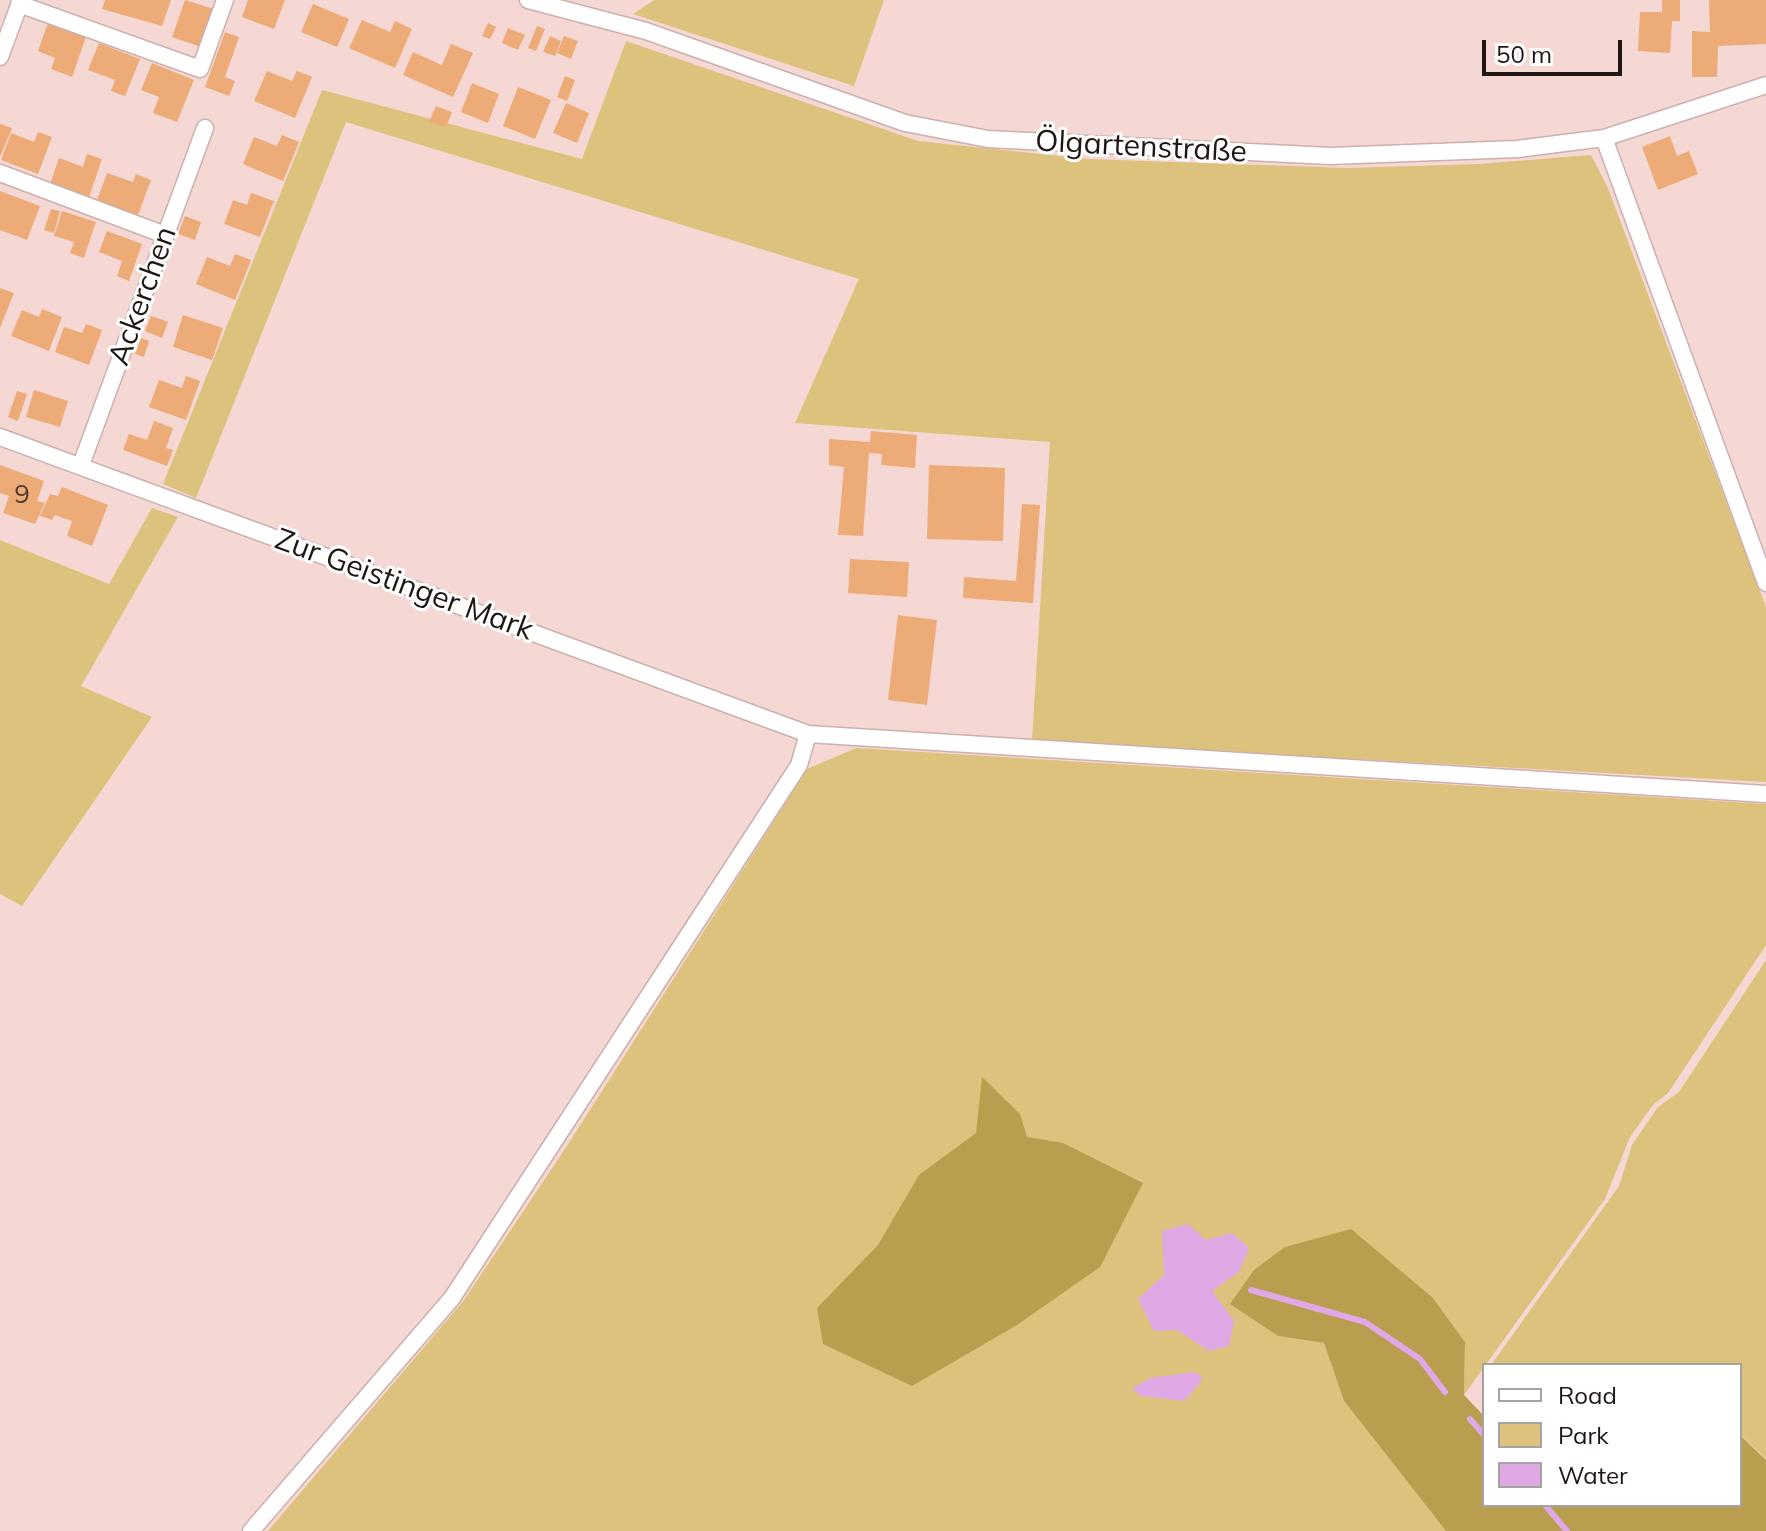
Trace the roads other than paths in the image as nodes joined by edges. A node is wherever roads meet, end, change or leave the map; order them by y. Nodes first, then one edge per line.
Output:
1 (225, 0) edge
2 (528, 0) edge
3 (20, 2) edge
4 (0, 57) edge
5 (1766, 85) edge
6 (205, 128) dead end
7 (1604, 138) junction
8 (0, 173) edge
9 (165, 235) junction
10 (0, 437) edge
11 (81, 465) junction
12 (1766, 583) edge
13 (808, 734) junction
14 (1766, 794) edge
15 (251, 1531) edge

1 - 3 street
2 - 7 street, Ölgartenstraße
3 - 4 street
5 - 7 street, Ölgartenstraße
6 - 9 street, Ackerchen
7 - 12 street
8 - 9 street
9 - 11 street, Ackerchen
10 - 11 street, Zur Geistinger Mark
11 - 13 street, Zur Geistinger Mark
13 - 14 street, Zur Geistinger Mark
13 - 15 street

